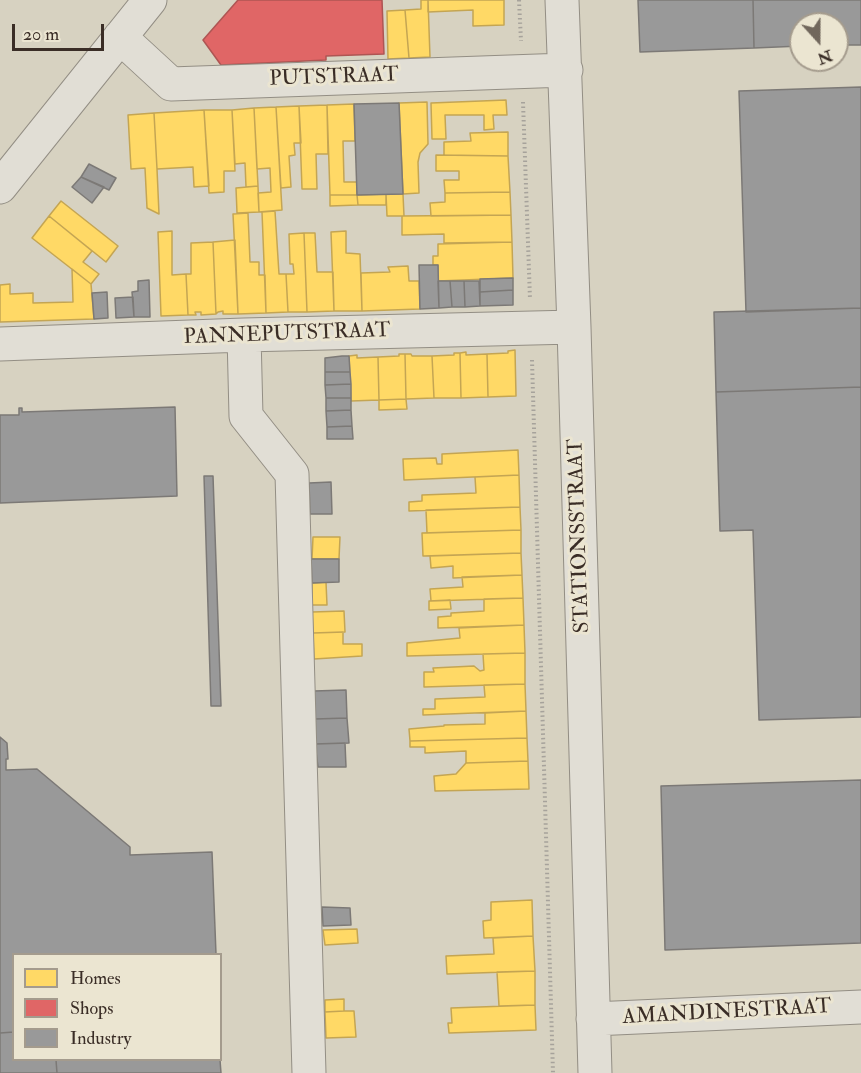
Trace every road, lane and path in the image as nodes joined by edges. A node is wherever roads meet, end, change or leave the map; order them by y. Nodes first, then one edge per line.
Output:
1 (150, 0) edge
2 (519, 0) edge
3 (562, 0) edge
4 (120, 37) junction
5 (566, 70) junction
6 (522, 71) junction
7 (0, 187) edge
8 (574, 327) junction
9 (531, 328) junction
10 (244, 335) junction
11 (0, 344) edge
12 (861, 1007) edge
13 (593, 1019) junction
14 (309, 1073) edge
15 (553, 1073) edge
16 (595, 1073) edge

1 - 4 street
2 - 6 path
3 - 5 street, STATIONSSTRAAT
4 - 6 street, PUTSTRAAT
4 - 7 street
5 - 6 street, PUTSTRAAT
5 - 8 street, STATIONSSTRAAT
6 - 9 path
8 - 9 street, PANNEPUTSTRAAT
8 - 13 street, STATIONSSTRAAT
9 - 10 street, PANNEPUTSTRAAT
9 - 15 path
10 - 11 street, PANNEPUTSTRAAT
10 - 14 street
12 - 13 street, AMANDINESTRAAT
13 - 16 street, STATIONSSTRAAT

